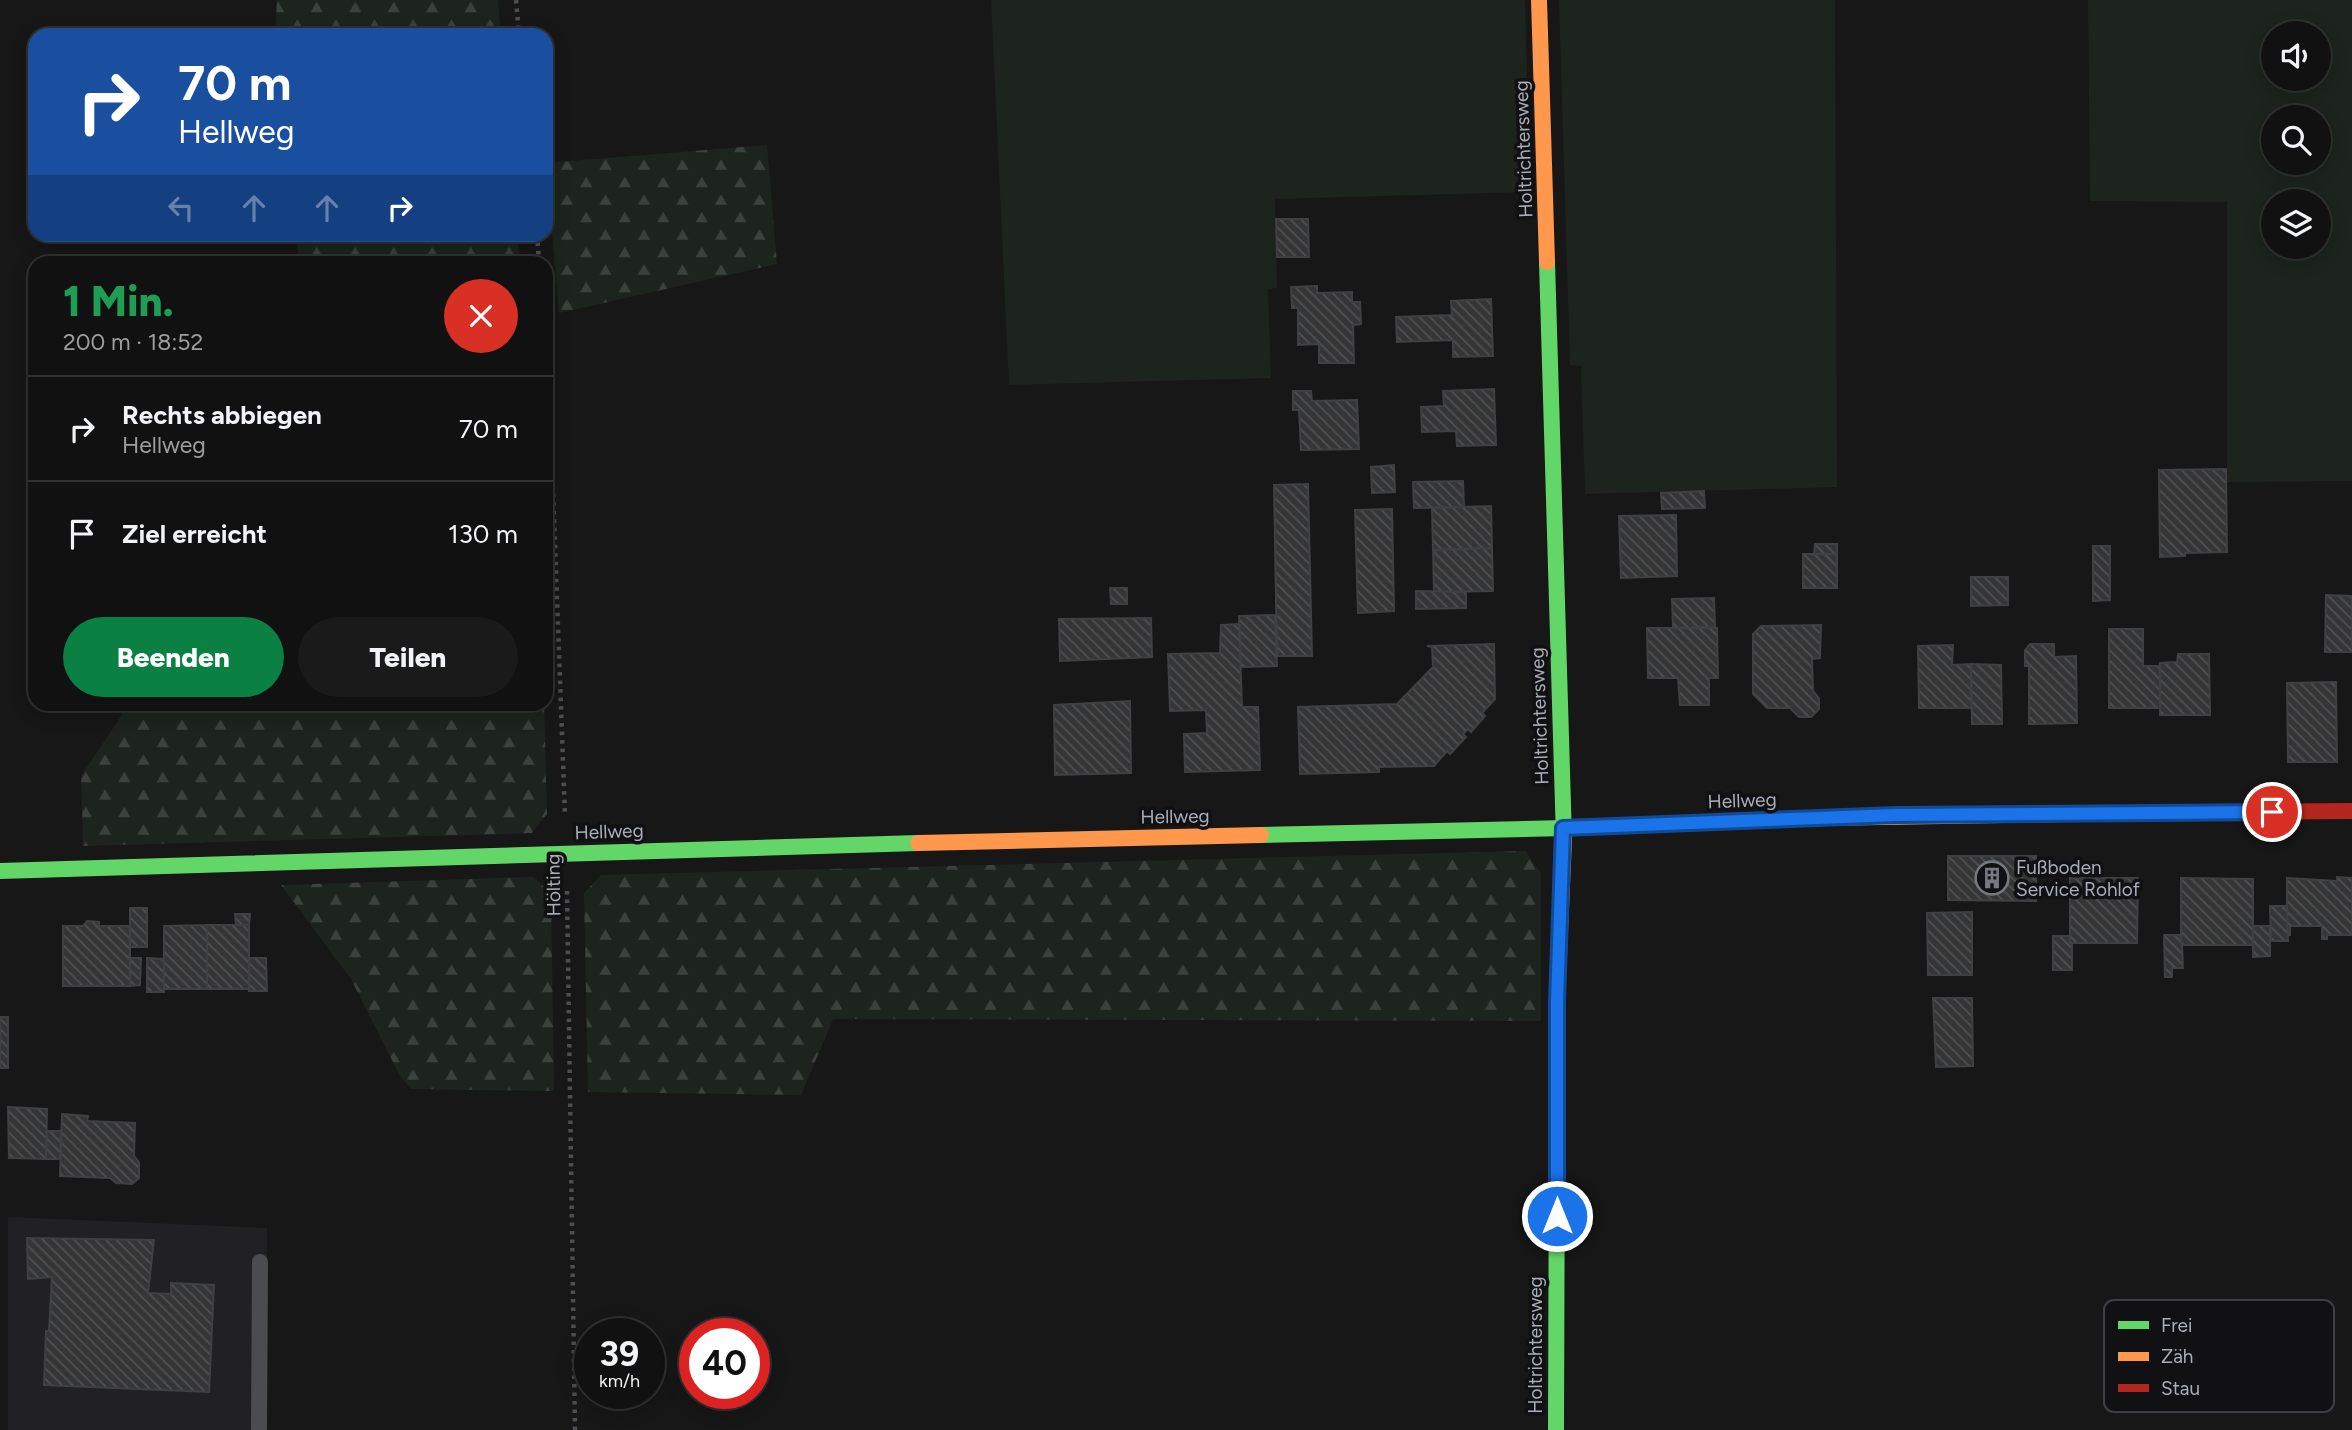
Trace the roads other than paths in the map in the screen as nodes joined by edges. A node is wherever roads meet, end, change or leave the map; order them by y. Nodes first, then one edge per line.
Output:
1 (1539, 0) edge
2 (2352, 811) edge
3 (1563, 828) junction
4 (0, 871) edge
5 (260, 1262) dead end
6 (259, 1430) edge
7 (1556, 1430) edge

1 - 3 street, Holtrichtersweg
2 - 3 street, Hellweg
3 - 4 street, Hellweg
3 - 7 street, Holtrichtersweg
5 - 6 lane

